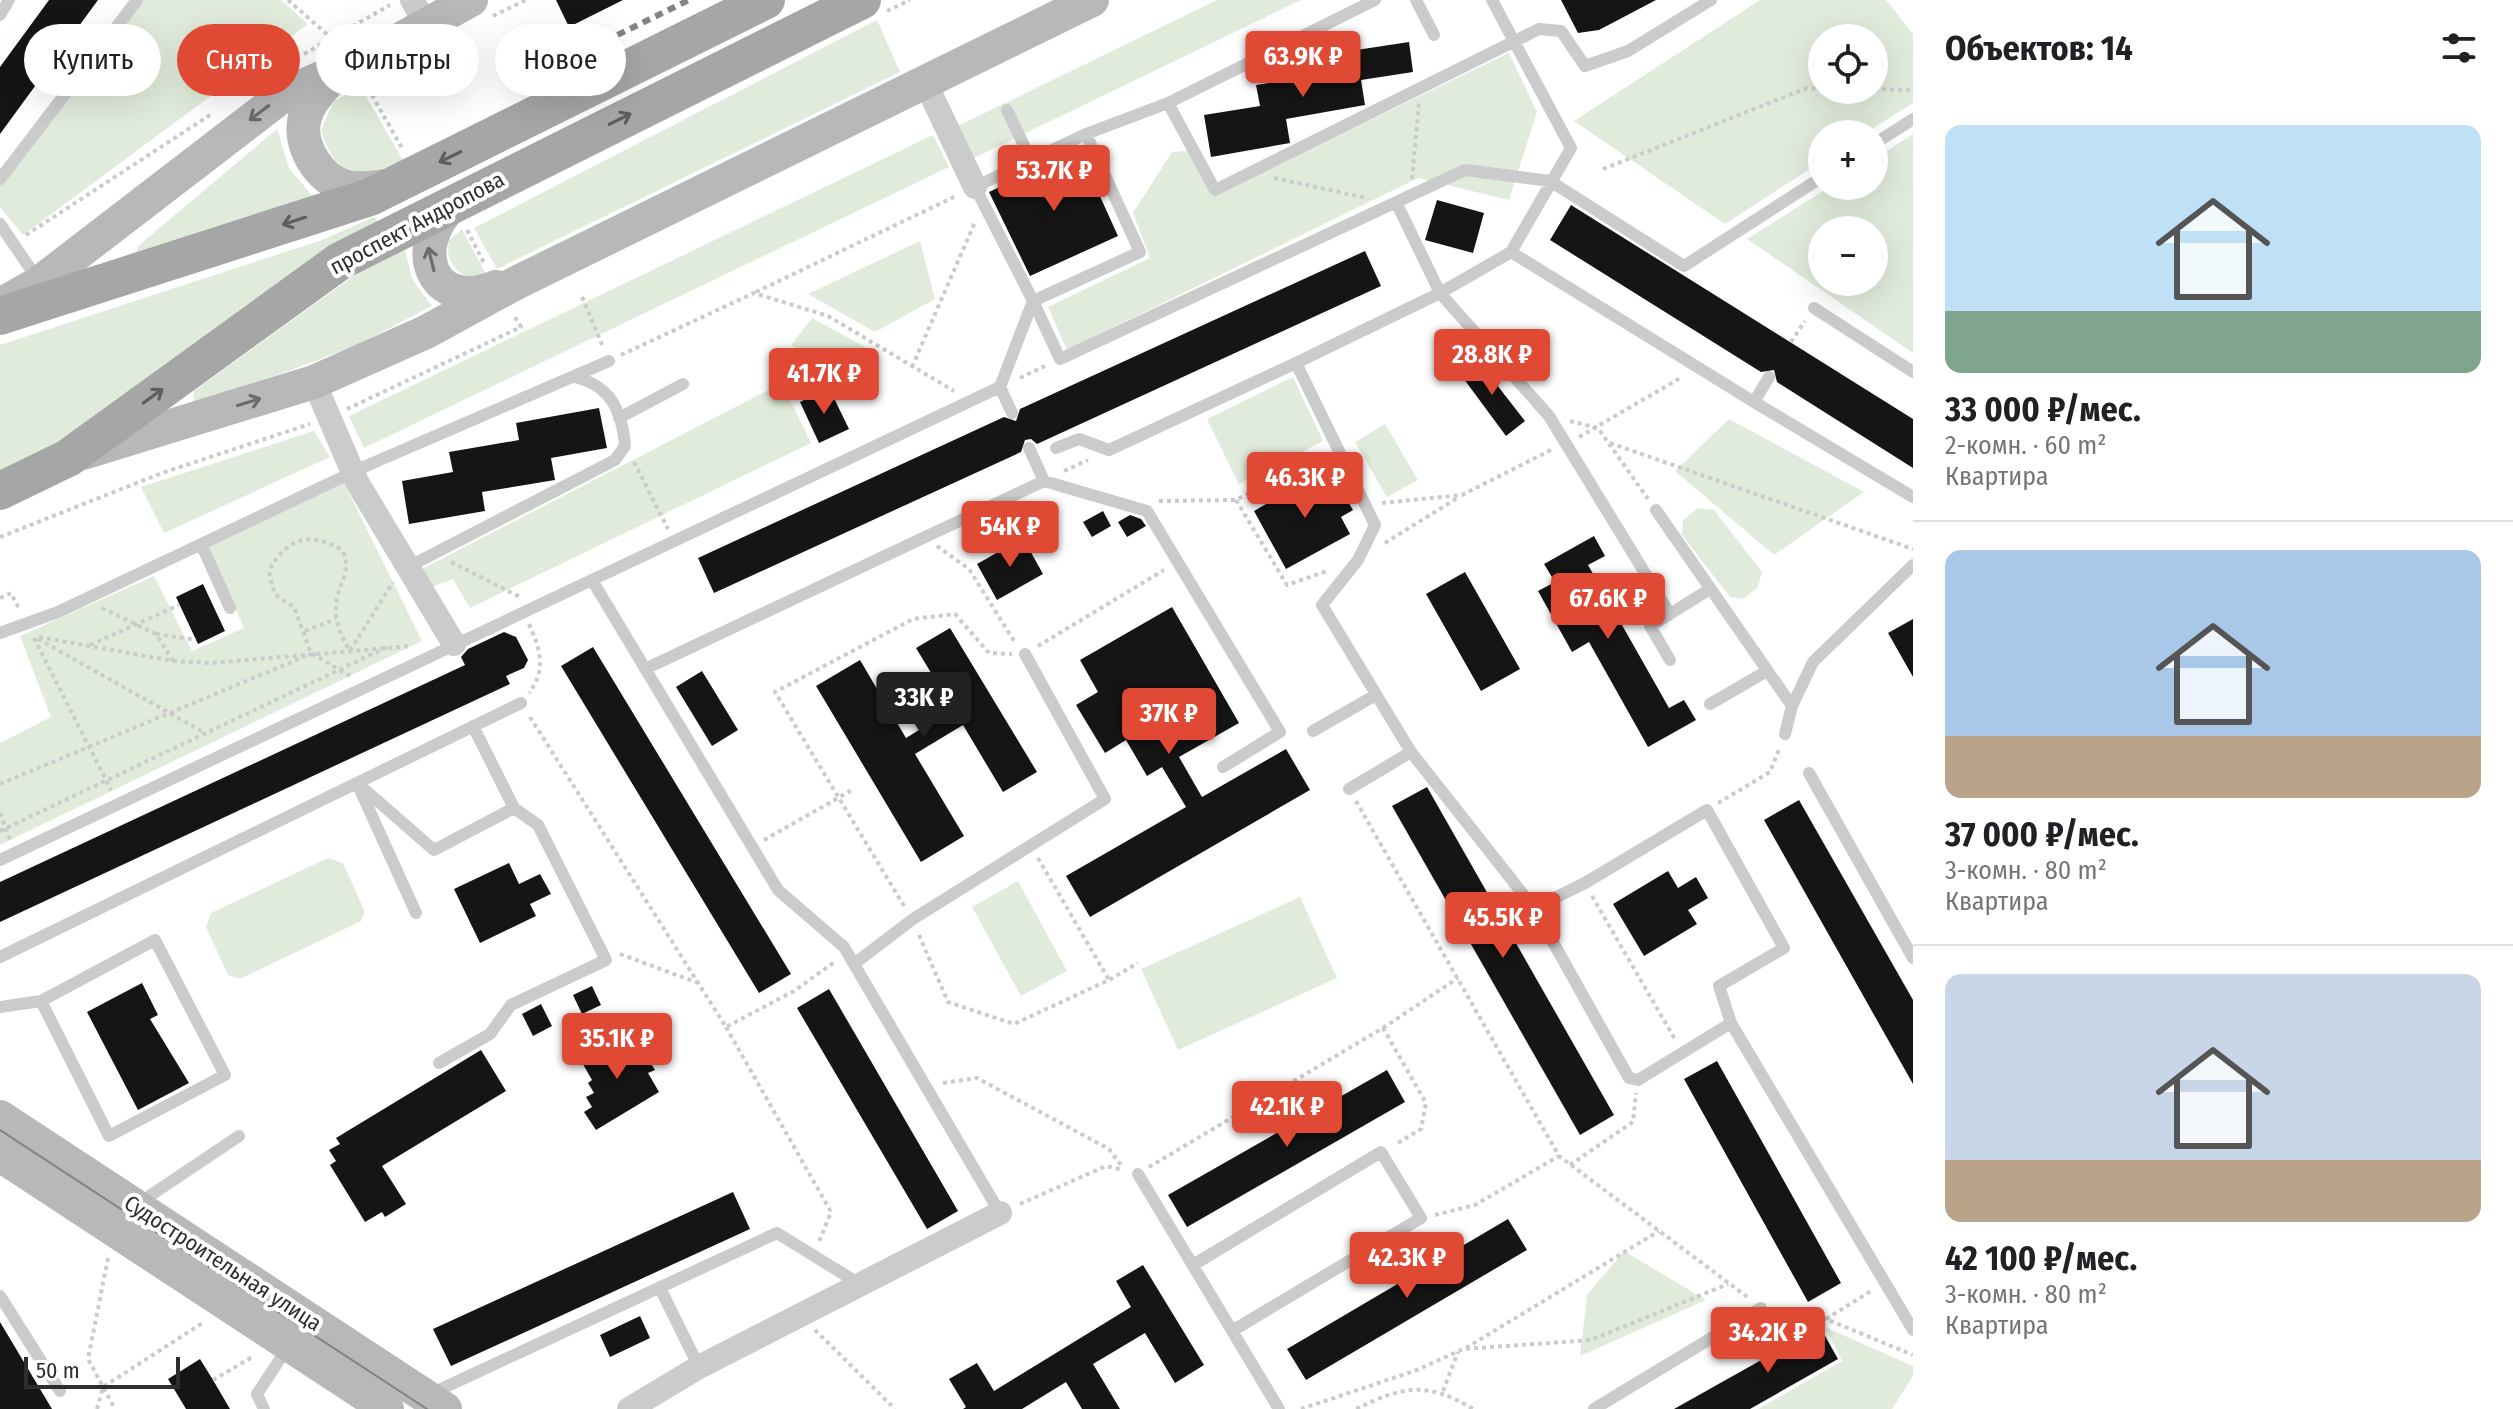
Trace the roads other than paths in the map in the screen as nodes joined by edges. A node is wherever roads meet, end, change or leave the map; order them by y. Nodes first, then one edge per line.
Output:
1 (9, 0) edge
2 (137, 0) edge
3 (766, 0) edge
4 (1092, 0) edge
5 (1375, 0) edge
6 (1416, 0) edge
7 (1492, 0) edge
8 (1711, 0) edge
9 (412, 8) edge
10 (871, 8) edge
11 (478, 10) edge
12 (0, 15) edge
13 (1434, 35) dead end
14 (1513, 41) junction
15 (925, 82) junction
16 (316, 87) edge
17 (318, 96) edge
18 (1168, 103) junction
19 (1007, 110) dead end
20 (1913, 119) edge
21 (1086, 134) junction
22 (1888, 135) edge
23 (1031, 160) junction
24 (0, 179) edge
25 (1550, 181) junction
26 (394, 185) junction
27 (1808, 186) edge
28 (979, 195) junction
29 (457, 200) junction
30 (1397, 204) junction
31 (0, 224) edge
32 (1511, 252) junction
33 (39, 283) junction
34 (1440, 293) junction
35 (512, 294) junction
36 (1033, 301) junction
37 (0, 305) edge
38 (1814, 308) road end
39 (0, 316) edge
40 (609, 361) road end
41 (1296, 363) junction
42 (1913, 372) edge
43 (574, 377) junction
44 (1769, 377) dead end
45 (314, 382) junction
46 (683, 384) dead end
47 (1000, 387) junction
48 (1754, 402) junction
49 (1012, 413) dead end
50 (619, 418) junction
51 (1029, 448) dead end
52 (1056, 448) dead end
53 (68, 458) junction
54 (353, 473) junction
55 (1044, 481) junction
56 (0, 491) edge
57 (1913, 497) edge
58 (1656, 510) road end
59 (202, 546) junction
60 (1913, 565) edge
61 (408, 567) junction
62 (592, 580) junction
63 (1710, 589) junction
64 (230, 608) dead end
65 (1670, 614) junction
66 (0, 633) edge
67 (454, 644) junction
68 (1025, 654) road end
69 (1670, 660) dead end
70 (645, 669) junction
71 (1767, 671) junction
72 (1374, 696) junction
73 (521, 703) road end
74 (1710, 704) dead end
75 (1792, 706) junction
76 (473, 726) junction
77 (1313, 731) dead end
78 (1785, 734) road end
79 (1411, 752) junction
80 (1223, 767) dead end
81 (1809, 773) dead end
82 (357, 783) junction
83 (1349, 789) road end
84 (514, 808) junction
85 (0, 860) edge
86 (1534, 908) junction
87 (416, 913) dead end
88 (0, 957) edge
89 (851, 958) junction
90 (1913, 958) edge
91 (41, 1001) junction
92 (0, 1007) edge
93 (1731, 1023) junction
94 (439, 1063) dead end
95 (0, 1117) edge
96 (239, 1136) dead end
97 (0, 1155) edge
98 (1138, 1174) road end
99 (141, 1209) junction
100 (1000, 1213) joint
101 (1193, 1265) junction
102 (858, 1283) junction
103 (660, 1288) junction
104 (0, 1296) edge
105 (1761, 1308) road end
106 (1913, 1330) edge
107 (1232, 1331) junction
108 (289, 1344) junction
109 (699, 1367) junction
110 (60, 1391) dead end
111 (435, 1406) edge
112 (264, 1409) edge
113 (387, 1409) edge
114 (629, 1409) edge
115 (1279, 1409) edge
116 (1594, 1409) edge

1 - 12 lane
2 - 24 lane
3 -> 26 main road, проспект Андропова
4 - 15 main road
5 - 18 lane
6 - 13 lane
7 - 14 lane
8 - 14 lane
9 - 11 main road
29 -> 10 main road, проспект Андропова
14 - 18 lane
14 - 25 lane
15 - 28 street
15 - 35 main road
16 -> 33 main road
17 - 26 main road
18 - 21 lane
19 - 23 lane
20 - 22 lane
21 - 23 lane
21 - 36 lane
23 - 28 lane
25 - 27 lane
25 - 30 lane
25 - 32 lane
26 -> 39 main road, проспект Андропова
28 - 36 lane
35 -> 29 main road
53 -> 29 main road, проспект Андропова
30 - 34 lane
30 - 36 lane
31 - 33 lane
32 - 34 lane
32 - 48 lane
33 - 37 main road
34 - 41 lane
34 - 65 lane
35 - 45 main road
36 - 47 lane
38 - 42 lane
40 - 43 lane
41 - 52 lane
41 - 72 lane
43 - 50 lane
43 - 54 lane
44 - 48 lane
53 -> 45 main road
45 - 54 street
46 - 50 lane
47 - 49 lane
47 - 62 lane
48 - 57 lane
50 - 61 lane
51 - 55 lane
53 - 56 main road, проспект Андропова
54 - 59 lane
54 - 61 street
55 - 70 lane
55 - 80 lane
58 - 63 lane
59 - 64 lane
59 - 66 lane
60 - 75 lane
61 - 67 street
62 - 67 lane
62 - 70 lane
63 - 65 lane
63 - 71 lane
65 - 69 lane
67 - 85 lane
68 - 89 lane
70 - 89 lane
71 - 74 lane
71 - 75 lane
72 - 77 lane
72 - 79 lane
73 - 76 lane
75 - 78 lane
76 - 82 lane
76 - 84 lane
79 - 83 lane
79 - 86 lane
81 - 90 lane
82 - 84 lane
82 - 87 lane
82 - 88 lane
84 - 94 lane
86 - 93 lane
86 - 93 lane
89 - 100 lane
91 - 91 lane
91 - 92 lane
93 - 106 lane
95 - 99 main road, Судостроительная улица
96 - 99 lane
97 - 108 main road, Судостроительная улица
98 - 101 lane
99 - 111 main road, Судостроительная улица
100 - 102 street
101 - 107 lane
101 - 107 lane
102 - 103 lane
102 - 109 street
103 - 109 lane
103 - 111 lane
104 - 110 lane
105 - 116 lane
107 - 115 lane
108 - 112 lane
108 - 113 main road, Судостроительная улица
109 - 114 street

